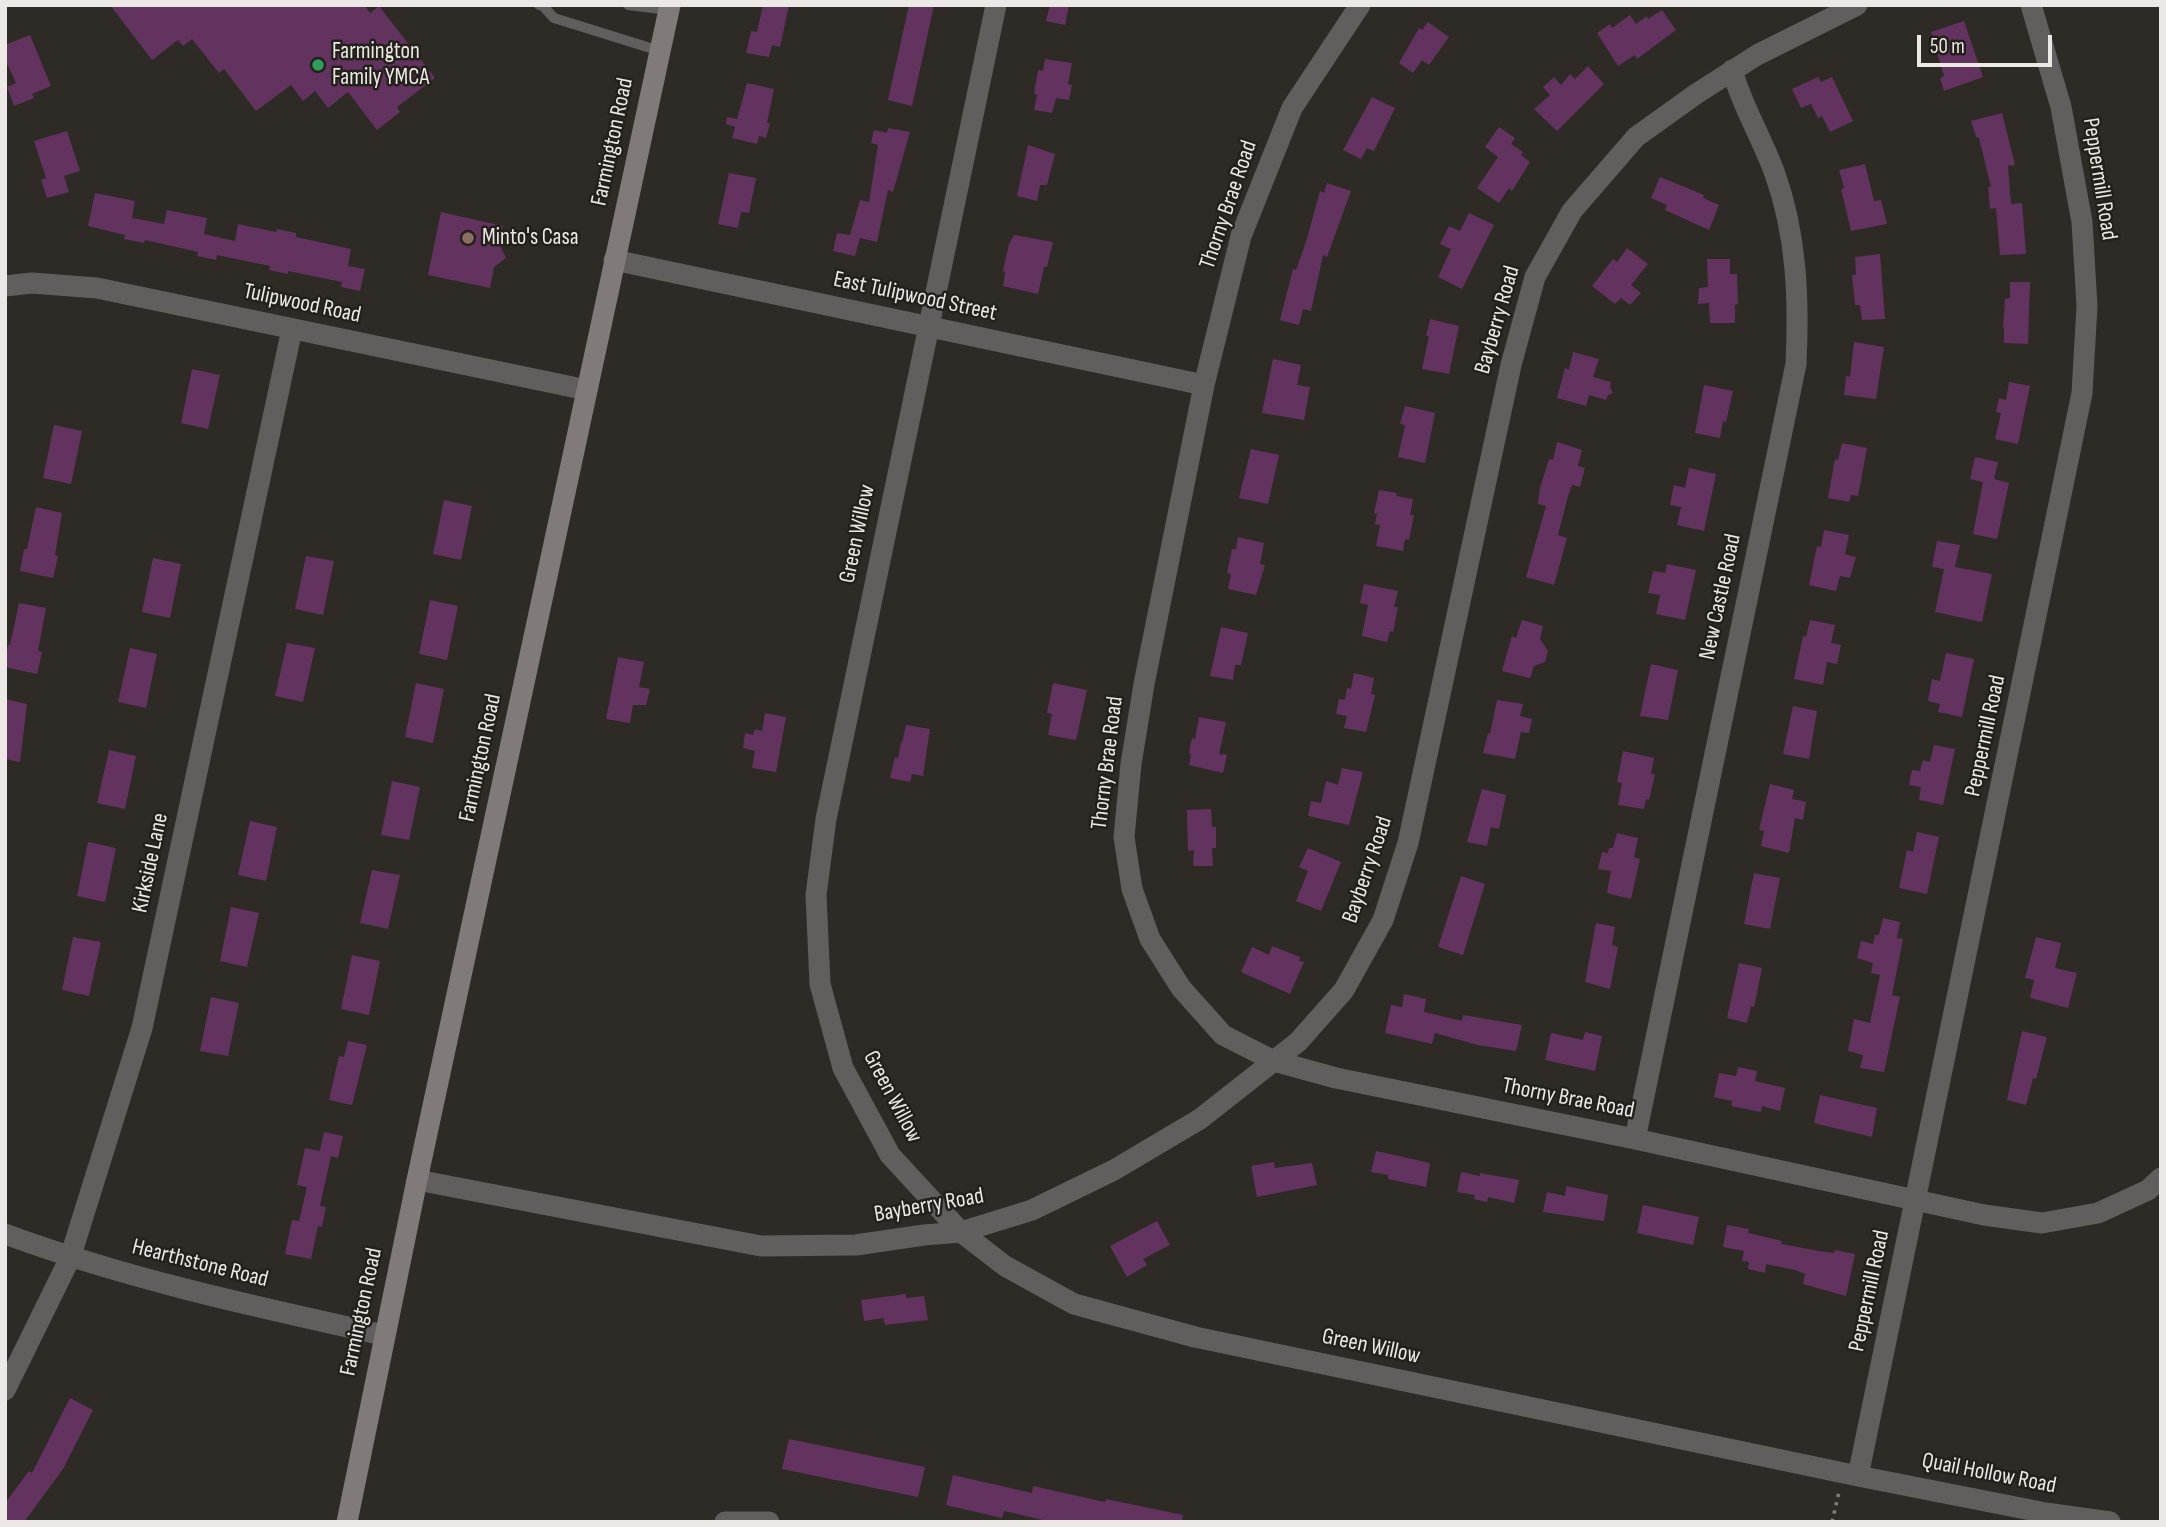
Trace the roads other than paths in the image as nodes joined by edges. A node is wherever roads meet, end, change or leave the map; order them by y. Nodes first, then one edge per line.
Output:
1 (542, 5) edge
2 (628, 5) edge
3 (996, 5) edge
4 (1360, 5) edge
5 (1857, 5) edge
6 (2031, 5) edge
7 (669, 8) edge
8 (660, 51) junction
9 (1732, 70) junction
10 (614, 260) junction
11 (5, 286) edge
12 (928, 327) junction
13 (292, 329) junction
14 (1204, 385) junction
15 (587, 390) junction
16 (1274, 1061) junction
17 (1635, 1139) junction
18 (2161, 1178) edge
19 (417, 1180) junction
20 (1916, 1201) junction
21 (961, 1232) junction
22 (5, 1234) edge
23 (70, 1258) junction
24 (384, 1335) junction
25 (5, 1390) edge
26 (1851, 1474) junction
27 (347, 1522) edge
28 (725, 1522) edge
29 (769, 1522) edge
30 (2110, 1522) edge

1 - 8 lane
2 - 7 lane
3 - 12 street, Green Willow
4 - 14 street, Thorny Brae Road
5 - 9 street, Bayberry Road
6 - 20 street, Peppermill Road
7 - 8 street, Farmington Road
8 - 10 street, Farmington Road
9 - 16 street, Bayberry Road
9 - 17 street, New Castle Road
10 - 12 street, East Tulipwood Street
10 - 15 street, Farmington Road
11 - 13 street, Tulipwood Road
12 - 14 street, East Tulipwood Street
12 - 21 street, Green Willow
13 - 15 street, Tulipwood Road
13 - 23 street, Kirkside Lane
14 - 16 street, Thorny Brae Road
15 - 19 street, Farmington Road
16 - 17 street, Thorny Brae Road
16 - 21 street, Bayberry Road
17 - 20 street, Thorny Brae Road
18 - 20 street, Thorny Brae Road
19 - 21 street, Bayberry Road
19 - 24 street, Farmington Road
20 - 26 street, Peppermill Road
21 - 26 street, Green Willow
22 - 23 street, Hearthstone Road
23 - 24 street, Hearthstone Road
23 - 25 street, Kirkside Lane
24 - 27 street, Farmington Road
26 - 30 street, Quail Hollow Road
28 - 29 street

